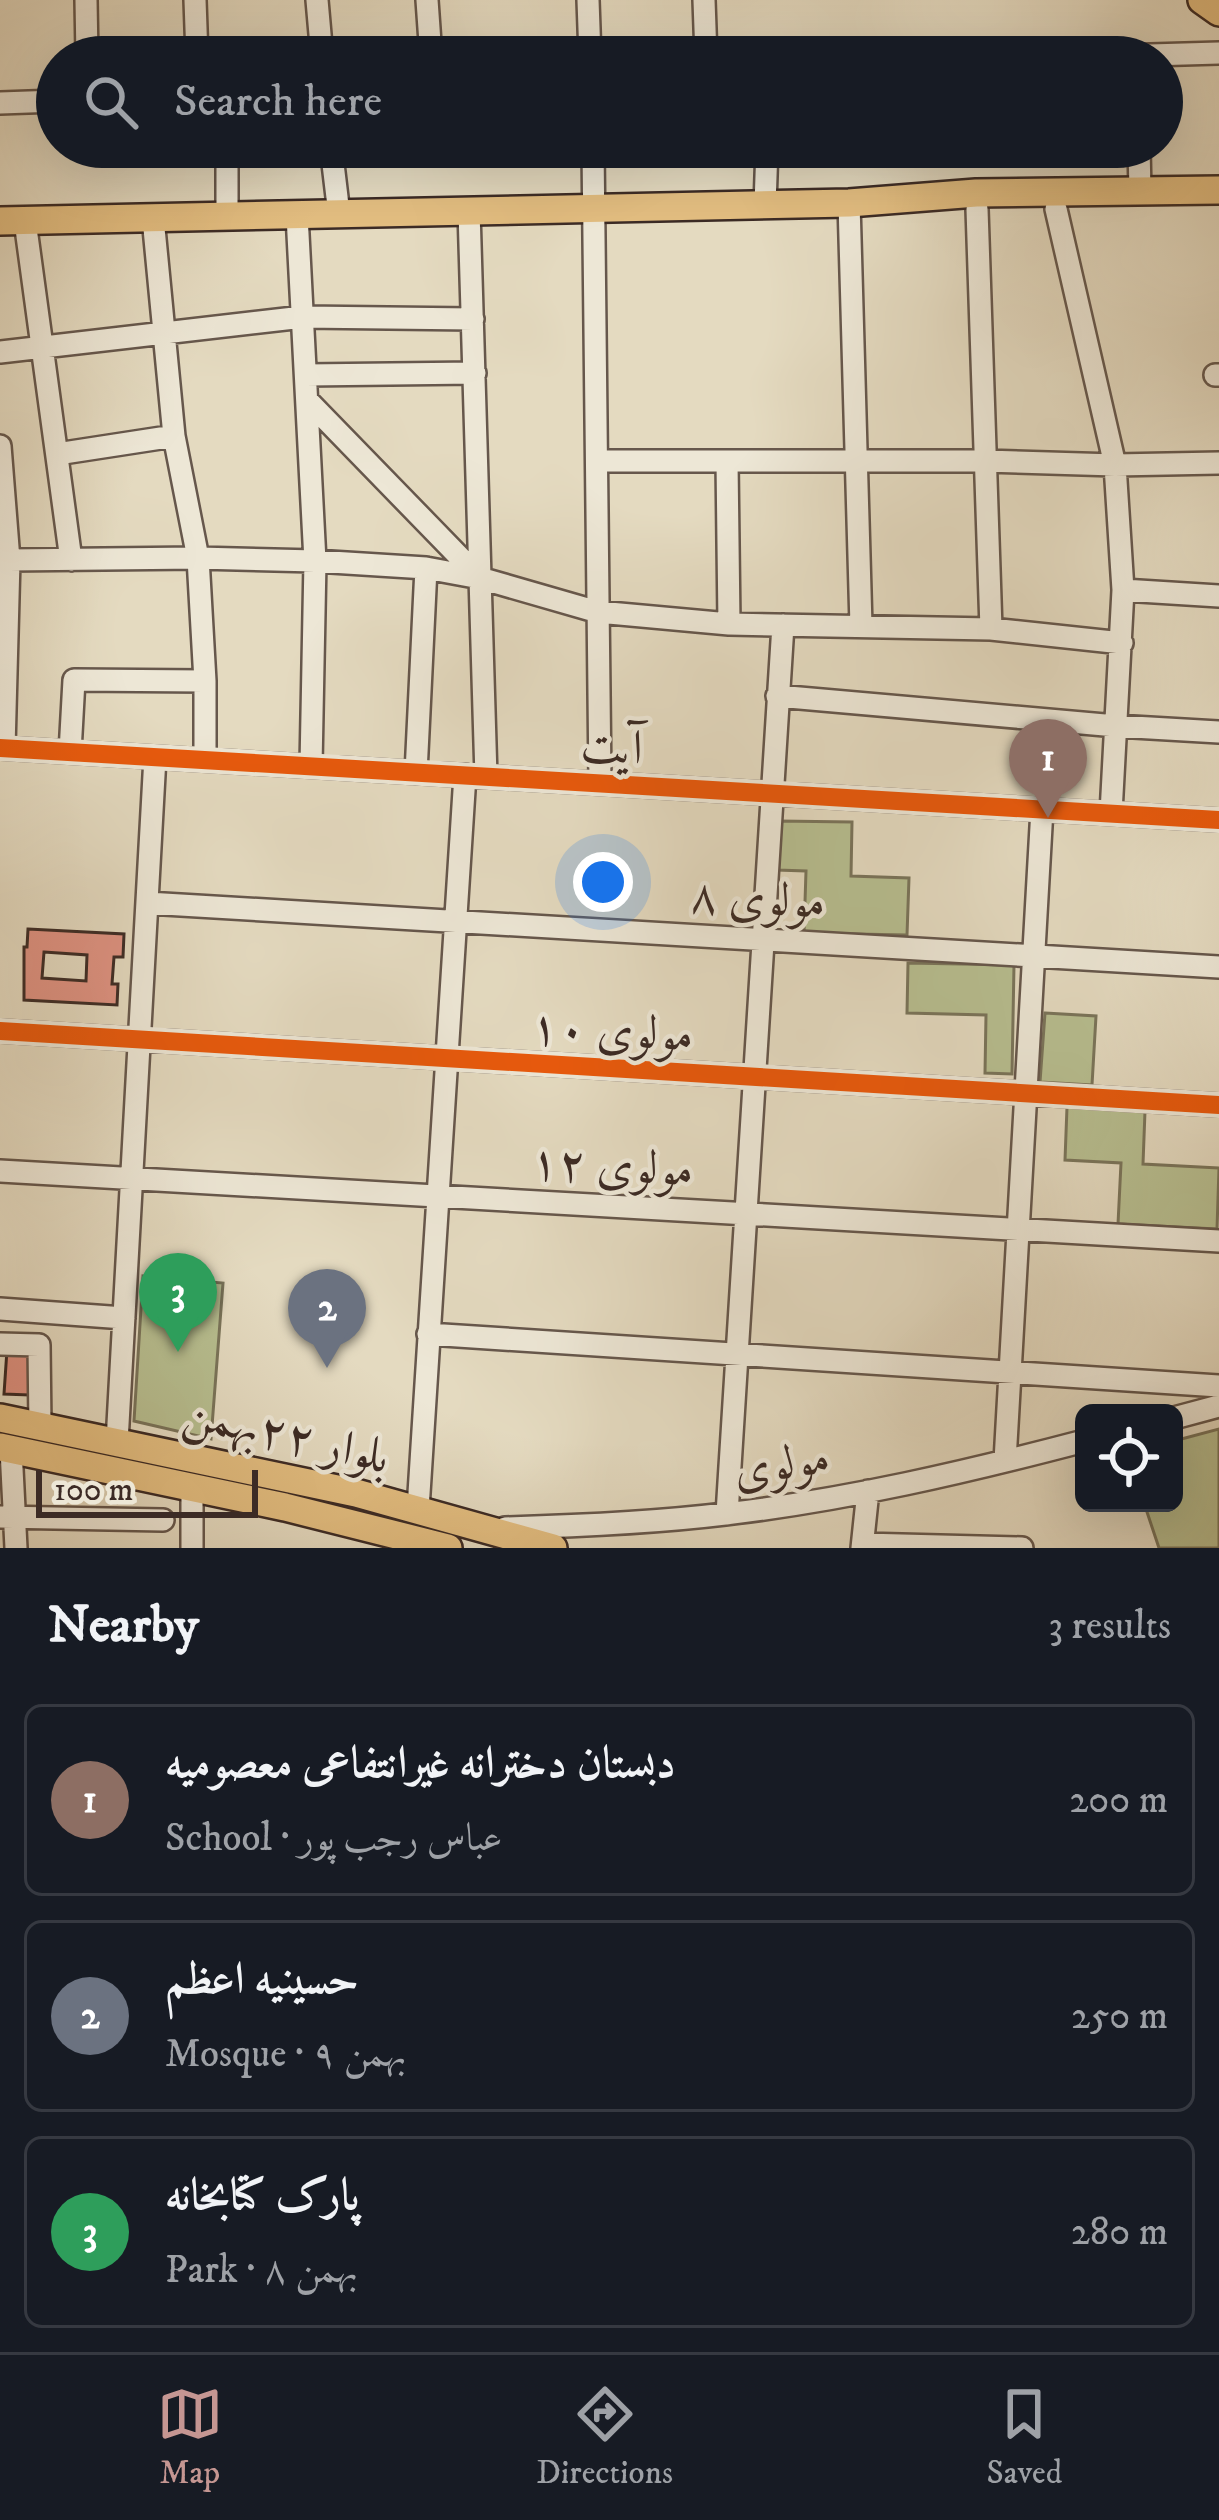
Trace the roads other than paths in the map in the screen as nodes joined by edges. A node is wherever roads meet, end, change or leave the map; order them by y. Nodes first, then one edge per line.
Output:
1 (86, 0) edge
2 (195, 0) edge
3 (317, 0) edge
4 (427, 0) edge
5 (588, 0) edge
6 (704, 0) edge
7 (1202, 0) edge
8 (1219, 12) edge
9 (87, 36) edge
10 (196, 36) edge
11 (320, 36) edge
12 (430, 36) edge
13 (589, 36) edge
14 (705, 36) edge
15 (1219, 52) edge
16 (1183, 54) edge
17 (36, 102) edge
18 (0, 104) edge
19 (227, 168) edge
20 (334, 168) edge
21 (593, 168) edge
22 (766, 168) edge
23 (1139, 168) edge
24 (1219, 190) edge
25 (1140, 192) junction
26 (849, 203) junction
27 (765, 205) junction
28 (594, 208) junction
29 (1219, 208) edge
30 (977, 209) junction
31 (1056, 209) junction
32 (469, 211) junction
33 (339, 214) junction
34 (297, 215) junction
35 (227, 216) junction
36 (153, 218) junction
37 (12, 221) edge
38 (303, 317) junction
39 (473, 319) junction
40 (164, 333) junction
41 (42, 345) junction
42 (0, 352) edge
43 (475, 373) junction
44 (306, 375) junction
45 (307, 400) junction
46 (174, 436) junction
47 (0, 449) edge
48 (57, 454) junction
49 (597, 461) junction
50 (727, 461) junction
51 (856, 461) junction
52 (985, 461) junction
53 (1219, 463) edge
54 (1115, 465) junction
55 (199, 558) junction
56 (9, 560) junction
57 (71, 560) junction
58 (315, 561) junction
59 (426, 568) junction
60 (480, 578) junction
61 (1123, 590) junction
62 (1219, 596) edge
63 (598, 612) junction
64 (729, 624) junction
65 (783, 625) junction
66 (861, 626) junction
67 (991, 629) junction
68 (1122, 643) junction
69 (205, 681) junction
70 (777, 695) junction
71 (1116, 726) junction
72 (1219, 732) edge
73 (2, 748) edge
74 (70, 752) junction
75 (155, 757) junction
76 (205, 760) junction
77 (311, 766) junction
78 (416, 772) junction
79 (476, 776) junction
80 (600, 783) junction
81 (770, 794) junction
82 (1042, 809) junction
83 (1111, 813) junction
84 (1219, 820) edge
85 (147, 903) junction
86 (455, 921) junction
87 (762, 940) junction
88 (1034, 956) junction
89 (1219, 967) edge
90 (0, 1031) edge
91 (140, 1040) junction
92 (446, 1058) junction
93 (753, 1077) junction
94 (1026, 1093) junction
95 (1219, 1105) edge
96 (0, 1171) edge
97 (132, 1178) junction
98 (438, 1196) junction
99 (745, 1214) junction
100 (1018, 1230) junction
101 (1219, 1241) edge
102 (0, 1309) edge
103 (124, 1318) junction
104 (428, 1334) junction
105 (0, 1344) edge
106 (737, 1354) junction
107 (1010, 1372) junction
108 (1219, 1386) edge
109 (1219, 1406) edge
110 (1183, 1416) edge
111 (0, 1418) edge
112 (40, 1426) junction
113 (117, 1442) junction
114 (1075, 1443) edge
115 (5, 1448) edge
116 (1005, 1462) junction
117 (270, 1474) junction
118 (192, 1487) junction
119 (868, 1491) junction
120 (270, 1503) junction
121 (418, 1509) junction
122 (727, 1514) junction
123 (7, 1518) edge
124 (163, 1520) dead end
125 (485, 1528) junction
126 (863, 1546) edge
127 (440, 1547) edge
128 (16, 1548) edge
129 (192, 1548) edge
130 (553, 1548) edge
131 (1022, 1548) edge

1 - 9 street
2 - 10 street
3 - 11 street
4 - 12 street
5 - 13 street
6 - 14 street
7 - 8 main road
15 - 16 street
17 - 18 street
19 - 35 street
20 - 33 street
21 - 28 street
22 - 27 street
23 - 25 street
24 - 25 main road
25 - 26 main road
26 - 27 main road
26 - 30 main road
26 - 51 street
27 - 28 main road
28 - 32 main road
28 - 49 street
29 - 31 main road
30 - 31 main road
30 - 52 street
31 - 54 street
32 - 33 main road
32 - 39 street
33 - 34 main road
34 - 35 main road
34 - 38 street
35 - 36 main road
36 - 37 main road
36 - 40 street
37 - 41 street
38 - 39 street
38 - 40 street
38 - 44 street
39 - 43 street
40 - 41 street
40 - 46 street
41 - 42 street
41 - 48 street
43 - 44 street
43 - 60 street
44 - 45 street
45 - 58 street
45 - 60 street
46 - 48 street
46 - 55 street
47 - 56 street
48 - 57 street
49 - 50 street
49 - 63 street
50 - 51 street
50 - 64 street
51 - 52 street
51 - 66 street
52 - 54 street
52 - 67 street
53 - 54 street
54 - 61 street
55 - 57 street
55 - 58 street
55 - 69 street
56 - 57 street
56 - 73 street
58 - 59 street
58 - 77 street
59 - 60 street
59 - 78 street
60 - 63 street
60 - 79 street
61 - 62 street
61 - 68 street
63 - 64 street
63 - 80 street
64 - 65 street
65 - 66 street
65 - 70 street
66 - 67 street
67 - 68 street
68 - 71 street
69 - 74 street
69 - 76 street
70 - 71 street
70 - 81 street
71 - 72 street
71 - 83 street
73 - 74 street, آیت
74 - 75 street, آیت
75 - 76 street, آیت
75 - 85 street
76 - 77 street, آیت
77 - 78 street, آیت
78 - 79 street, آیت
79 - 80 street, آیت
79 - 86 street
80 - 81 street, آیت
81 - 82 street, آیت
81 - 87 street
82 - 83 street, آیت
82 - 88 street
83 - 84 street, آیت
85 - 86 street, مولوی ۸
85 - 91 street
86 - 87 street, مولوی ۸
86 - 92 street
87 - 88 street, مولوی ۸
87 - 93 street
88 - 89 street, مولوی ۸
88 - 94 street
90 - 91 street, مولوی ۱۰
91 - 92 street, مولوی ۱۰
91 - 97 street
92 - 93 street, مولوی ۱۰
92 - 98 street
93 - 94 street, مولوی ۱۰
93 - 99 street
94 - 95 street, مولوی ۱۰
94 - 100 street
96 - 97 street, مولوی ۱۲
97 - 98 street, مولوی ۱۲
97 - 103 street
98 - 99 street, مولوی ۱۲
98 - 104 street
99 - 100 street, مولوی ۱۲
99 - 106 street
100 - 101 street, مولوی ۱۲
100 - 107 street
102 - 103 street
103 - 113 street
104 - 106 street
104 - 121 street
105 - 112 street
106 - 107 street
106 - 122 street
107 - 108 street
107 - 116 street
109 - 110 street
111 - 112 main road, بلوار ۲۲بهمن
112 - 113 main road, بلوار ۲۲بهمن
113 - 117 main road, بلوار ۲۲بهمن
114 - 116 street, مولوی
115 - 118 main road, بلوار ۲۲بهمن
115 - 123 street
116 - 119 street, مولوی
117 - 120 main road
117 - 121 main road, بلوار ۲۲بهمن
118 - 120 main road, بلوار ۲۲بهمن
118 - 129 street
119 - 122 street, مولوی
119 - 126 street
120 - 127 main road, بلوار ۲۲بهمن
121 - 125 main road, بلوار ۲۲بهمن
122 - 125 street, مولوی
123 - 124 street
123 - 128 street
125 - 130 main road, بلوار ۲۲بهمن
126 - 131 street

